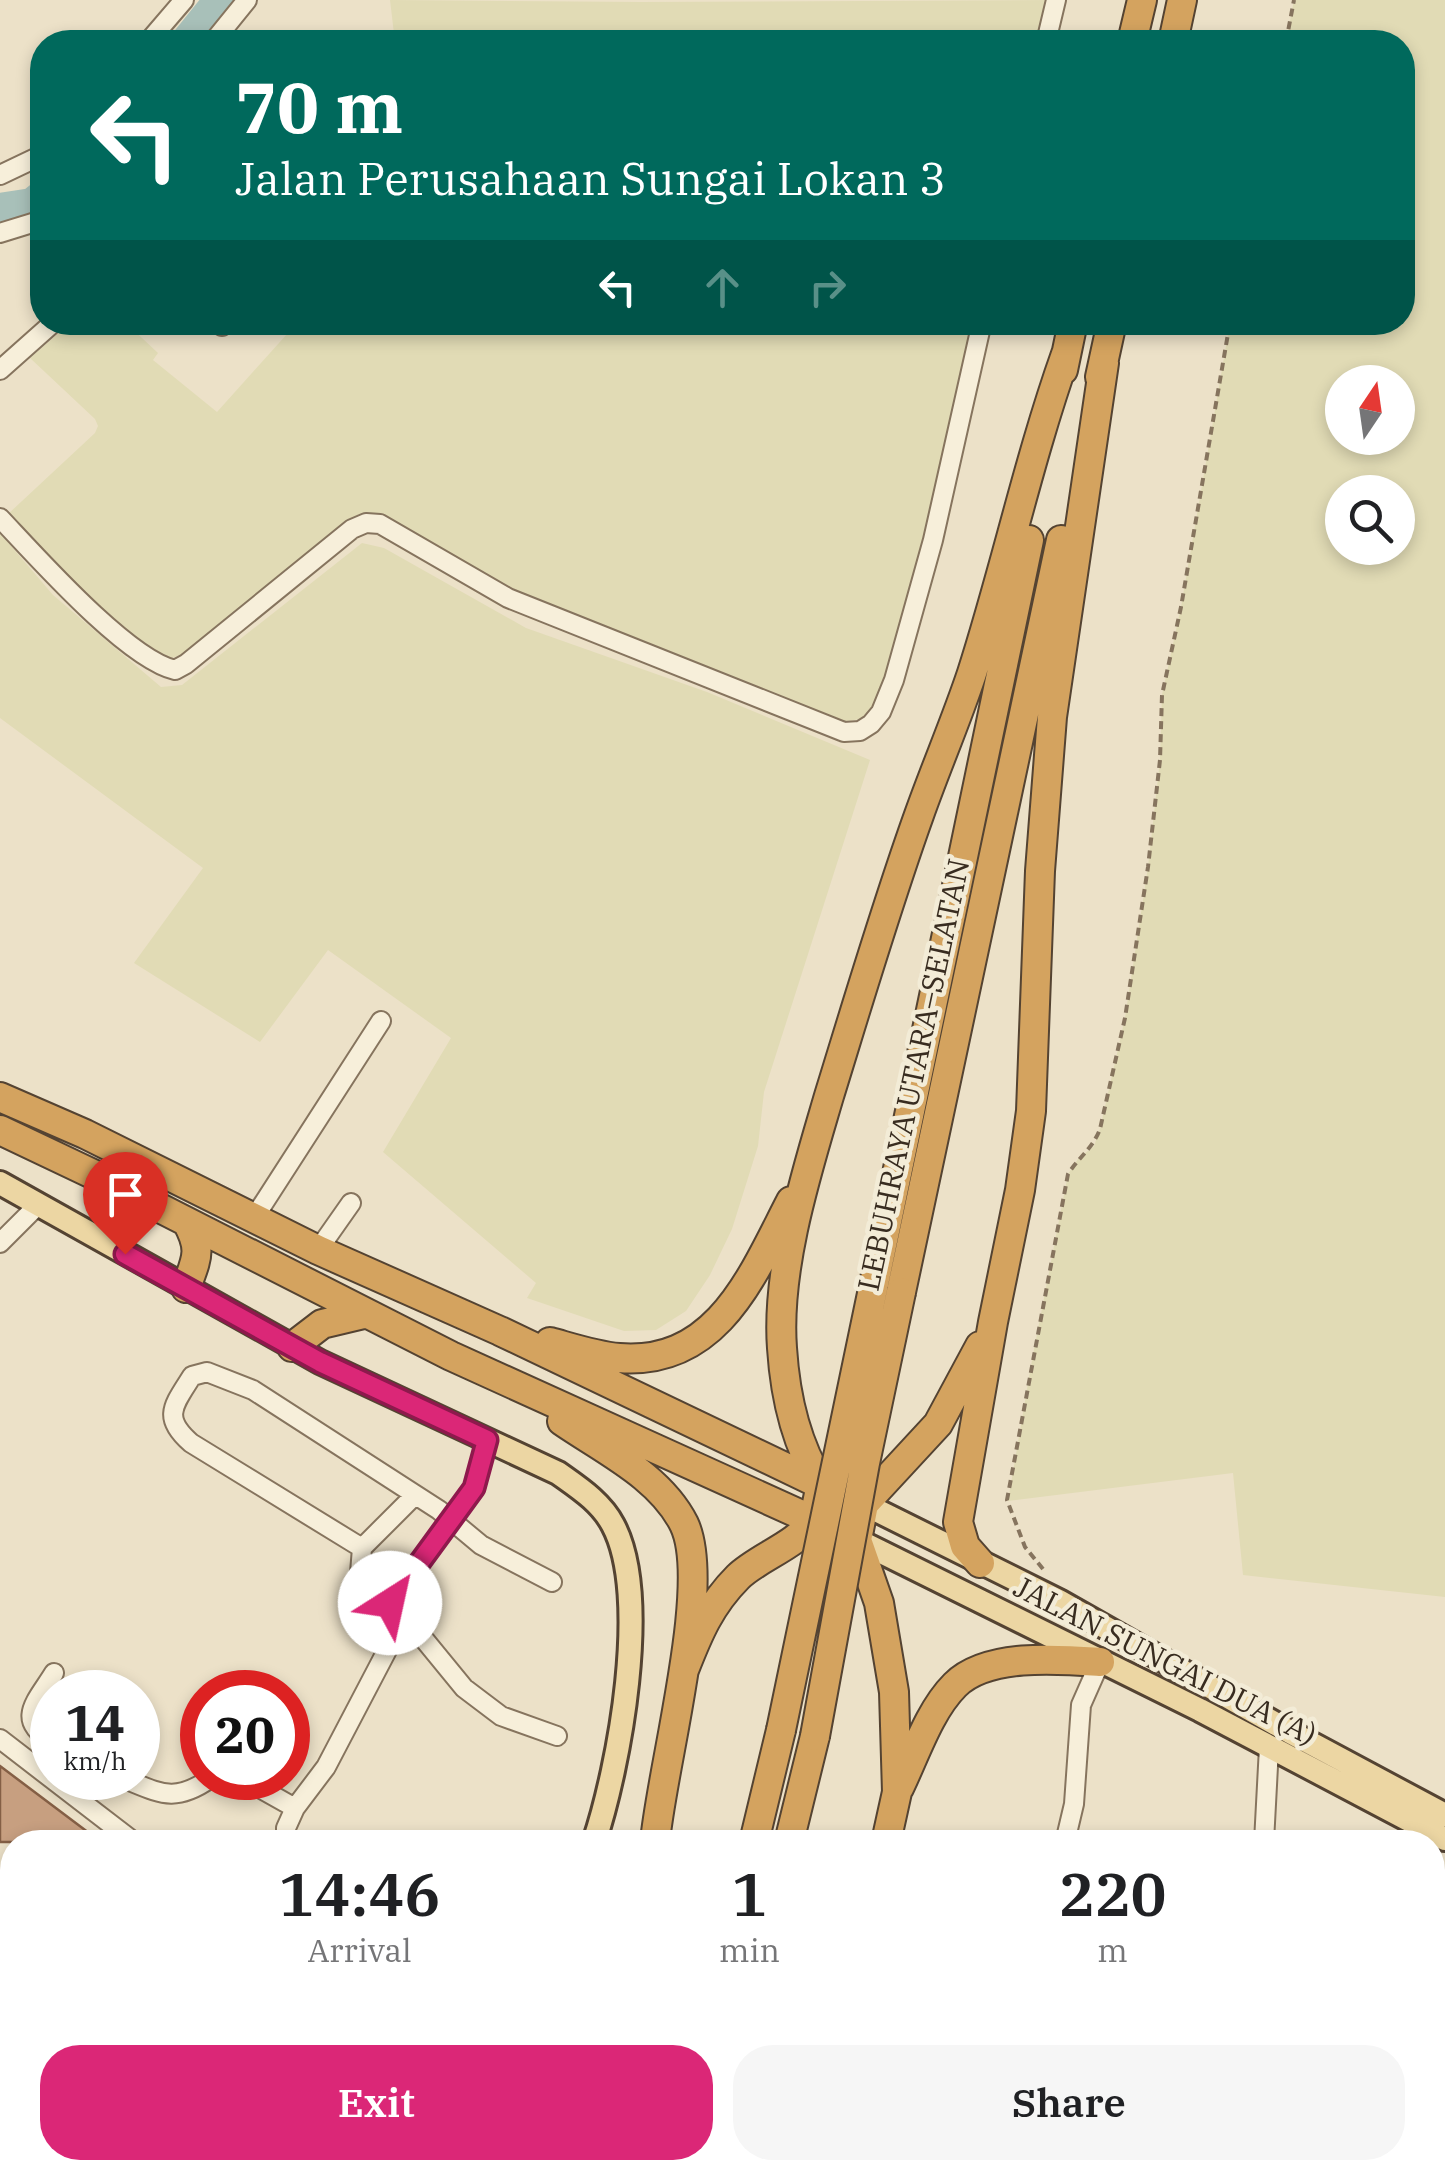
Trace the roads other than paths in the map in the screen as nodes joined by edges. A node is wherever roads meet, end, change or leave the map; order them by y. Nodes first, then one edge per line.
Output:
1 (184, 0) edge
2 (247, 0) edge
3 (1056, 0) edge
4 (1142, 0) edge
5 (1182, 0) edge
6 (158, 30) edge
7 (223, 30) edge
8 (1049, 30) edge
9 (1135, 30) edge
10 (1176, 30) edge
11 (30, 161) edge
12 (0, 175) edge
13 (30, 224) edge
14 (0, 233) edge
15 (39, 335) edge
16 (979, 335) edge
17 (1070, 335) edge
18 (1109, 335) edge
19 (1066, 354) junction
20 (1104, 363) junction
21 (0, 370) edge
22 (0, 518) edge
23 (381, 1021) dead end
24 (0, 1097) edge
25 (0, 1130) edge
26 (807, 1171) junction
27 (0, 1182) edge
28 (351, 1203) dead end
29 (38, 1205) junction
30 (254, 1218) junction
31 (187, 1222) junction
32 (0, 1242) edge
33 (318, 1250) junction
34 (186, 1288) junction
35 (887, 1288) junction
36 (364, 1314) junction
37 (993, 1322) junction
38 (500, 1331) junction
39 (292, 1347) junction
40 (500, 1380) junction
41 (487, 1440) junction
42 (821, 1484) junction
43 (416, 1495) junction
44 (864, 1504) junction
45 (452, 1520) junction
46 (813, 1520) junction
47 (857, 1540) junction
48 (362, 1548) junction
49 (980, 1563) junction
50 (552, 1582) dead end
51 (390, 1603) junction
52 (405, 1616) junction
53 (1100, 1662) junction
54 (684, 1670) junction
55 (558, 1736) dead end
56 (0, 1739) edge
57 (1269, 1747) junction
58 (897, 1792) junction
59 (282, 1800) edge
60 (296, 1808) junction
61 (1445, 1815) edge
62 (118, 1830) edge
63 (286, 1830) edge
64 (598, 1830) edge
65 (658, 1830) edge
66 (757, 1830) edge
67 (792, 1830) edge
68 (889, 1830) edge
69 (1068, 1830) edge
70 (1265, 1830) edge
71 (1430, 1830) edge

1 - 6 street
2 - 7 street
3 - 8 street
4 - 9 highway
5 - 10 highway
11 - 12 street
13 - 14 street
15 - 21 street
16 - 22 street
17 - 19 highway, LEBUHRAYA UTARA–SELATAN
18 - 20 highway, LEBUHRAYA UTARA–SELATAN
19 - 26 highway
19 - 35 highway, LEBUHRAYA UTARA–SELATAN
20 - 35 highway, LEBUHRAYA UTARA–SELATAN
20 - 37 highway
23 - 30 street
24 - 30 highway
25 - 31 highway
26 - 38 highway
26 - 42 highway
27 - 29 main road
28 - 33 street
29 - 32 street
29 - 34 main road
30 - 33 highway
31 - 34 highway
31 - 36 highway
33 - 38 highway
34 - 39 main road
35 - 66 highway, LEBUHRAYA UTARA–SELATAN, bridge
35 - 67 highway, LEBUHRAYA UTARA–SELATAN, bridge
36 - 39 highway
36 - 40 highway
37 - 44 highway
37 - 49 highway
38 - 42 highway
39 - 41 main road
40 - 46 highway
40 - 54 highway
41 - 45 street
41 - 64 main road
42 - 44 highway
42 - 46 highway
43 - 45 street
43 - 48 street
43 - 48 street
44 - 47 highway
44 - 49 main road, JALAN SUNGAI DUA (A)
45 - 50 street
45 - 51 street
46 - 47 highway
46 - 54 highway
47 - 53 main road, JALAN SUNGAI DUA (A)
47 - 58 highway
48 - 51 street
49 - 61 main road, JALAN SUNGAI DUA (A)
51 - 52 street
52 - 55 street
52 - 60 street
53 - 57 main road, JALAN SUNGAI DUA (A)
53 - 58 highway
53 - 69 street
54 - 65 highway
56 - 62 street
57 - 70 street
57 - 71 main road, JALAN SUNGAI DUA (A)
58 - 68 highway
59 - 60 street
60 - 63 street

